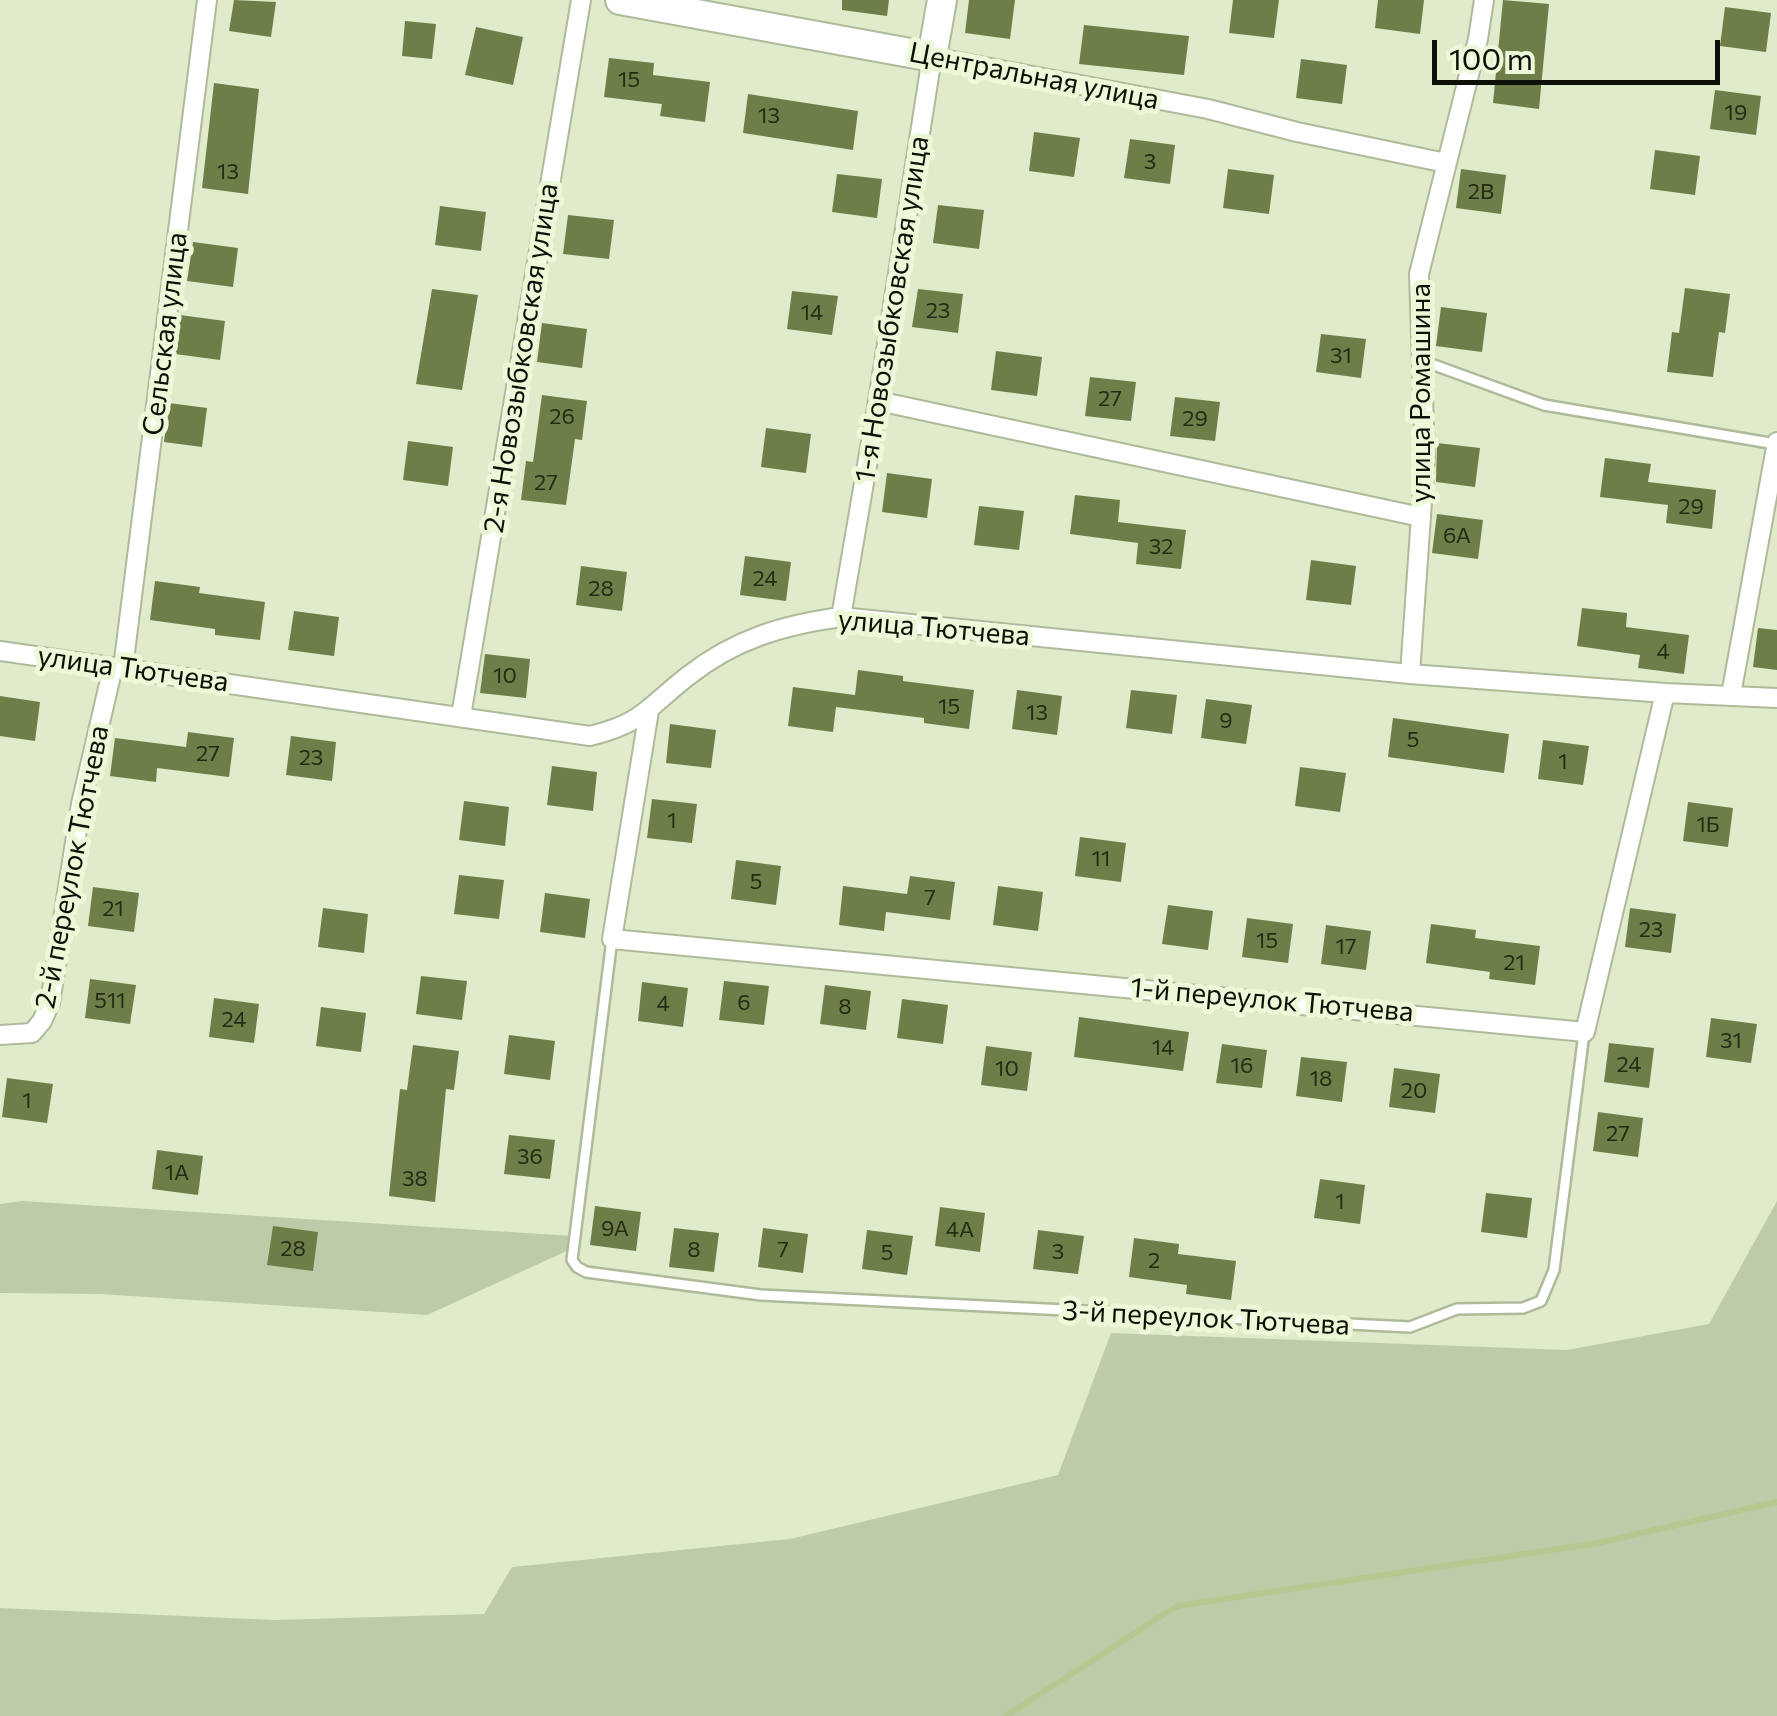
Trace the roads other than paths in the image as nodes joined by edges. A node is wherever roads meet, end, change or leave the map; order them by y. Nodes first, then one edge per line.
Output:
1 (207, 0) edge
2 (581, 0) edge
3 (620, 0) edge
4 (942, 0) edge
5 (1484, 0) edge
6 (932, 57) junction
7 (1446, 163) junction
8 (1420, 360) junction
9 (878, 401) junction
10 (1776, 443) edge
11 (1421, 516) junction
12 (840, 617) junction
13 (0, 651) edge
14 (118, 668) junction
15 (1410, 674) junction
16 (1665, 693) junction
17 (1731, 695) junction
18 (1777, 698) edge
19 (649, 711) junction
20 (462, 716) junction
21 (612, 938) junction
22 (1585, 1032) junction
23 (0, 1035) edge

1 - 14 street, Сельская улица
2 - 20 street, 2-я Новозыбковская улица
3 - 6 street, Центральная улица
4 - 6 street, 1-я Новозыбковская улица
5 - 7 street, улица Ромашина
6 - 7 street, Центральная улица
6 - 9 street, 1-я Новозыбковская улица
7 - 8 street, улица Ромашина
8 - 10 lane
8 - 11 street, улица Ромашина
9 - 11 street
9 - 12 street, 1-я Новозыбковская улица
10 - 17 street
11 - 15 street, улица Ромашина
12 - 15 street, улица Тютчева
12 - 19 street, улица Тютчева
13 - 14 street, улица Тютчева
14 - 20 street, улица Тютчева
14 - 23 street, 2-й переулок Тютчева
15 - 16 street, улица Тютчева
16 - 17 street, улица Тютчева
16 - 22 street
17 - 18 street, улица Тютчева
19 - 20 street, улица Тютчева
19 - 21 street
21 - 22 street, 1-й переулок Тютчева
21 - 22 lane, 3-й переулок Тютчева

